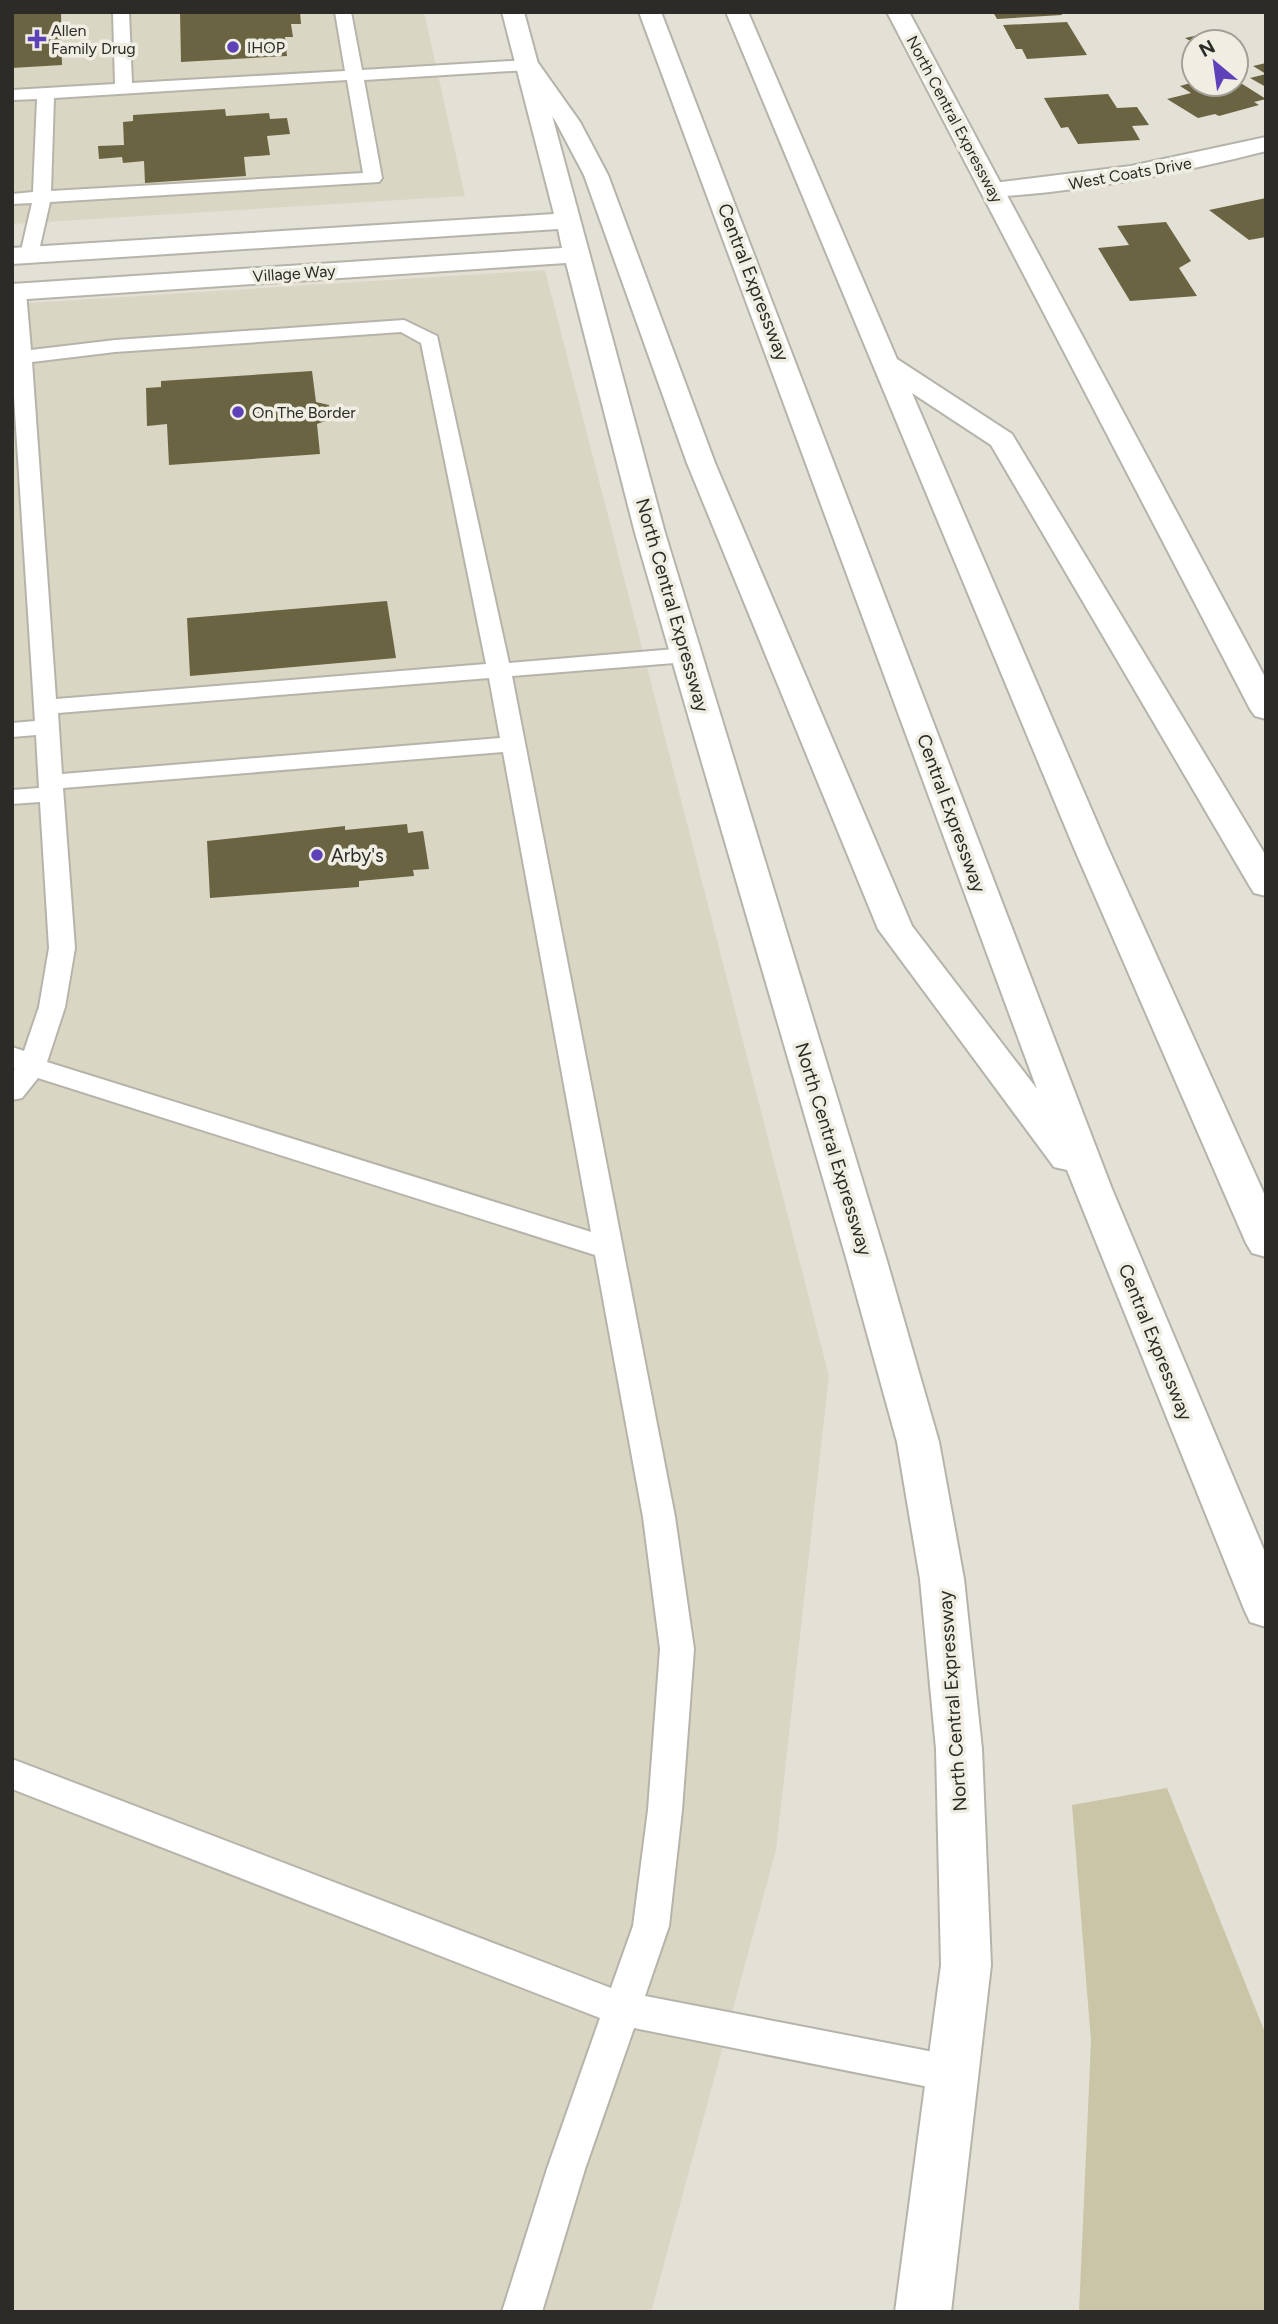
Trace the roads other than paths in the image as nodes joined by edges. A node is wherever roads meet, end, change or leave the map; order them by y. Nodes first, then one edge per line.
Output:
1 (121, 12) edge
2 (343, 12) edge
3 (513, 12) edge
4 (650, 12) edge
5 (737, 12) edge
6 (898, 12) edge
7 (528, 65) junction
8 (354, 75) junction
9 (124, 89) junction
10 (46, 93) junction
11 (12, 95) edge
12 (1266, 144) edge
13 (993, 190) junction
14 (42, 197) junction
15 (12, 199) edge
16 (567, 221) junction
17 (577, 255) junction
18 (21, 256) edge
19 (15, 292) edge
20 (18, 347) edge
21 (887, 364) junction
22 (687, 655) junction
23 (499, 670) junction
24 (1266, 709) edge
25 (46, 717) junction
26 (12, 730) edge
27 (513, 744) junction
28 (51, 788) junction
29 (12, 797) edge
30 (1266, 885) edge
31 (22, 1062) edge
32 (12, 1091) edge
33 (1093, 1189) junction
34 (1266, 1244) edge
35 (607, 1248) junction
36 (1266, 1609) edge
37 (12, 1774) edge
38 (622, 2009) junction
39 (954, 2074) junction
40 (522, 2312) edge
41 (923, 2312) edge

1 - 9 lane
2 - 8 lane
3 - 7 main road, North Central Expressway
4 - 33 main road, Central Expressway
5 - 21 main road
6 - 13 main road, North Central Expressway
7 - 8 lane
7 - 16 main road, North Central Expressway
7 - 33 main road
8 - 9 lane
8 - 14 lane
9 - 10 lane
10 - 11 lane
10 - 14 lane
12 - 13 main road, West Coats Drive
13 - 24 main road, North Central Expressway
14 - 15 lane
14 - 18 lane
16 - 17 main road, North Central Expressway
16 - 18 main road, Village Way
17 - 19 main road, Village Way
17 - 22 main road, North Central Expressway
19 - 20 lane
20 - 23 lane
20 - 25 lane
21 - 30 main road
21 - 34 main road
22 - 23 lane
22 - 39 main road, North Central Expressway
23 - 25 lane
23 - 27 lane
25 - 26 lane
25 - 28 lane
27 - 28 lane
27 - 35 lane
28 - 29 lane
28 - 31 lane
31 - 32 lane
31 - 35 lane
33 - 36 main road, Central Expressway
35 - 38 lane
37 - 38 lane
38 - 39 lane
38 - 40 lane
39 - 41 main road, North Central Expressway

